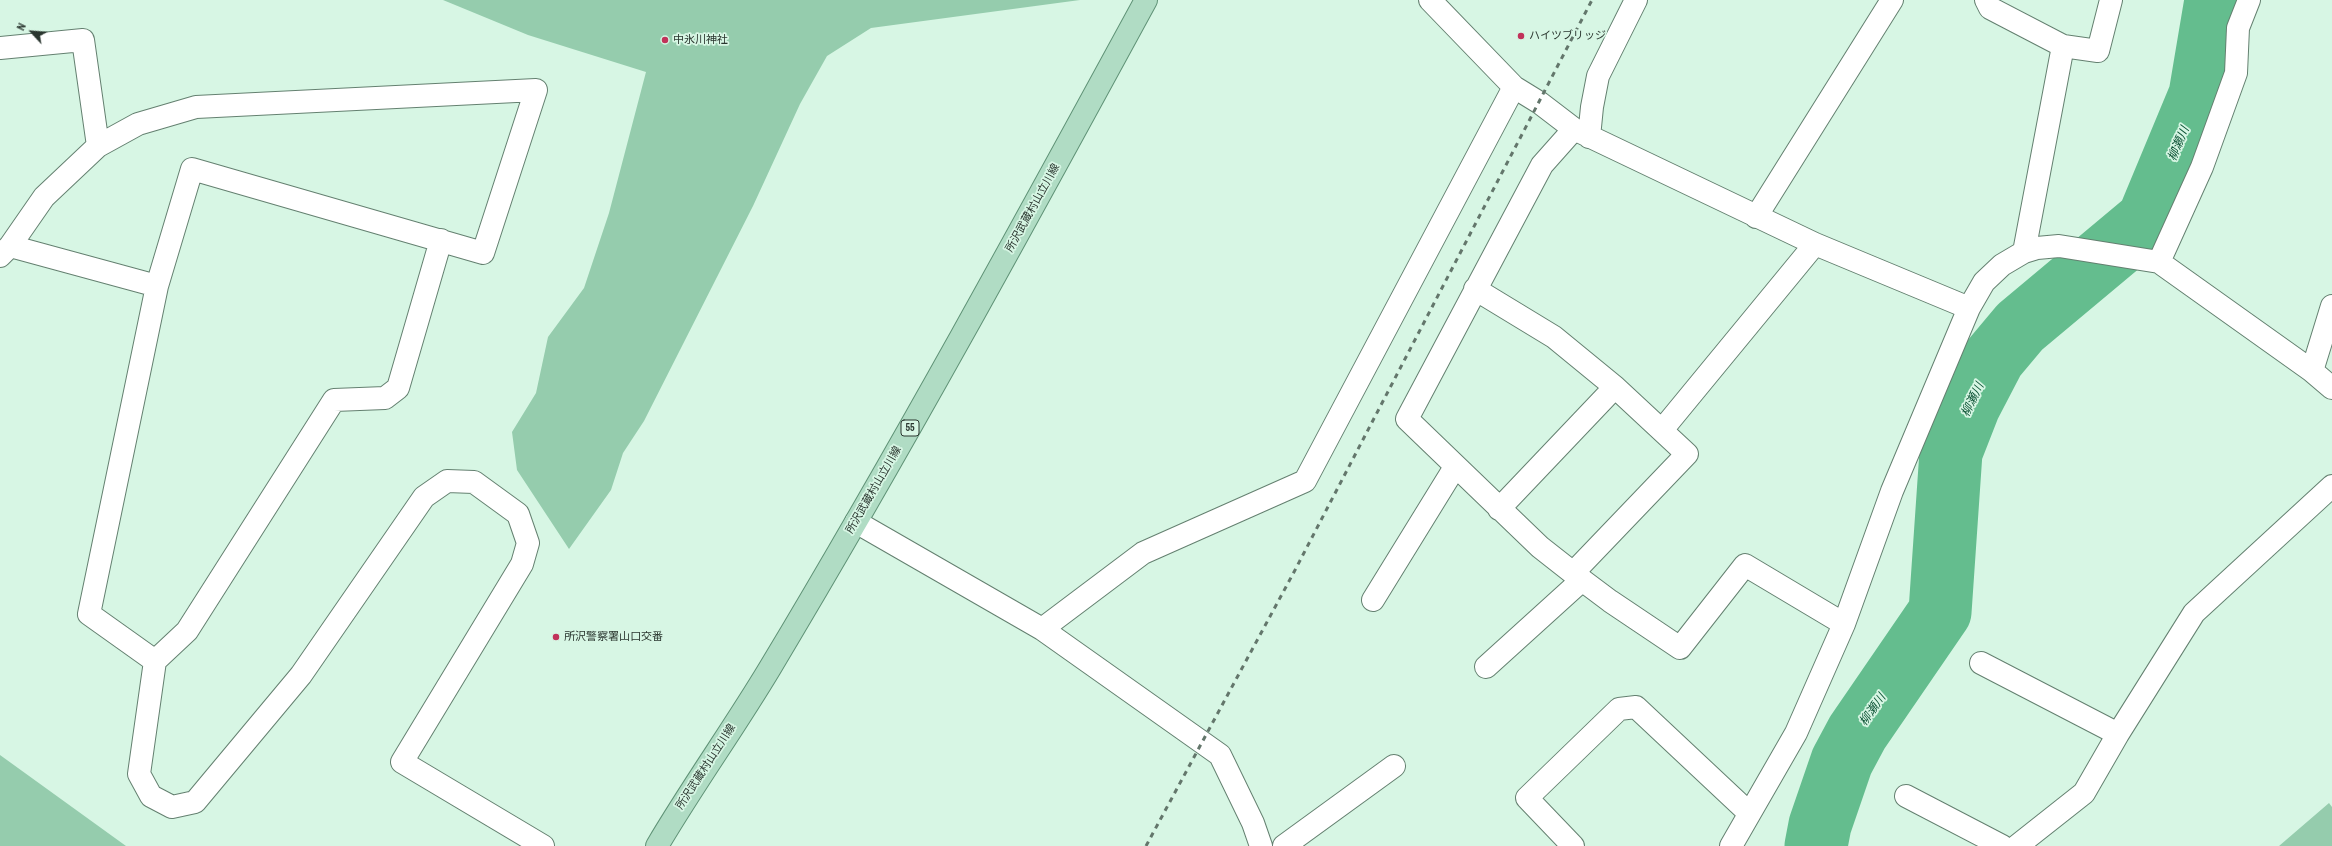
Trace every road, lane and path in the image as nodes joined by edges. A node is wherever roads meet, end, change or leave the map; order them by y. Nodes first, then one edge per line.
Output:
1 (1146, 0) edge
2 (1430, 0) edge
3 (1636, 0) edge
4 (1892, 0) edge
5 (1986, 0) edge
6 (2111, 0) edge
7 (2249, 0) edge
8 (2063, 46) junction
9 (0, 48) edge
10 (1514, 87) junction
11 (1582, 133) junction
12 (98, 146) junction
13 (1756, 217) junction
14 (441, 240) junction
15 (1815, 244) junction
16 (5, 251) edge
17 (2024, 252) junction
18 (2148, 261) junction
19 (157, 286) junction
20 (1475, 289) junction
21 (2332, 306) edge
22 (1969, 308) junction
23 (2312, 371) junction
24 (1615, 387) junction
25 (2332, 388) edge
26 (1662, 430) junction
27 (1455, 467) junction
28 (2332, 486) edge
29 (1499, 509) junction
30 (856, 522) junction
31 (1577, 576) junction
32 (1373, 600) dead end
33 (1844, 624) junction
34 (1042, 629) junction
35 (155, 661) junction
36 (1981, 664) dead end
37 (1486, 667) dead end
38 (2118, 734) junction
39 (1394, 766) dead end
40 (1906, 796) dead end
41 (1749, 813) junction
42 (543, 846) edge
43 (657, 846) edge
44 (1262, 846) edge
45 (1284, 846) edge
46 (1573, 846) edge
47 (1731, 846) edge
48 (2002, 846) edge
49 (2017, 846) edge

1 - 30 main road, 所沢武蔵村山立川線 / 55
2 - 10 street
3 - 11 street
4 - 13 street
5 - 8 street
6 - 8 street
7 - 18 street
8 - 17 street
9 - 12 street
10 - 11 street
10 - 34 street
11 - 13 street
11 - 20 street
12 - 14 street
12 - 16 street
13 - 15 street
14 - 19 street
14 - 35 street
15 - 22 street
15 - 26 street
16 - 19 street
17 - 18 street
17 - 22 street
18 - 23 street
19 - 35 street
20 - 24 street
20 - 27 street
21 - 23 street
22 - 33 street
23 - 25 street
24 - 26 street
24 - 29 street
26 - 31 street
27 - 29 street
27 - 32 street
28 - 38 street
29 - 31 street
30 - 34 street
30 - 43 main road, 所沢武蔵村山立川線 / 55
31 - 33 street
31 - 37 street
33 - 41 street
34 - 44 street
35 - 42 street
36 - 38 street
38 - 49 street
39 - 45 street
40 - 48 street
41 - 46 street
41 - 47 street

